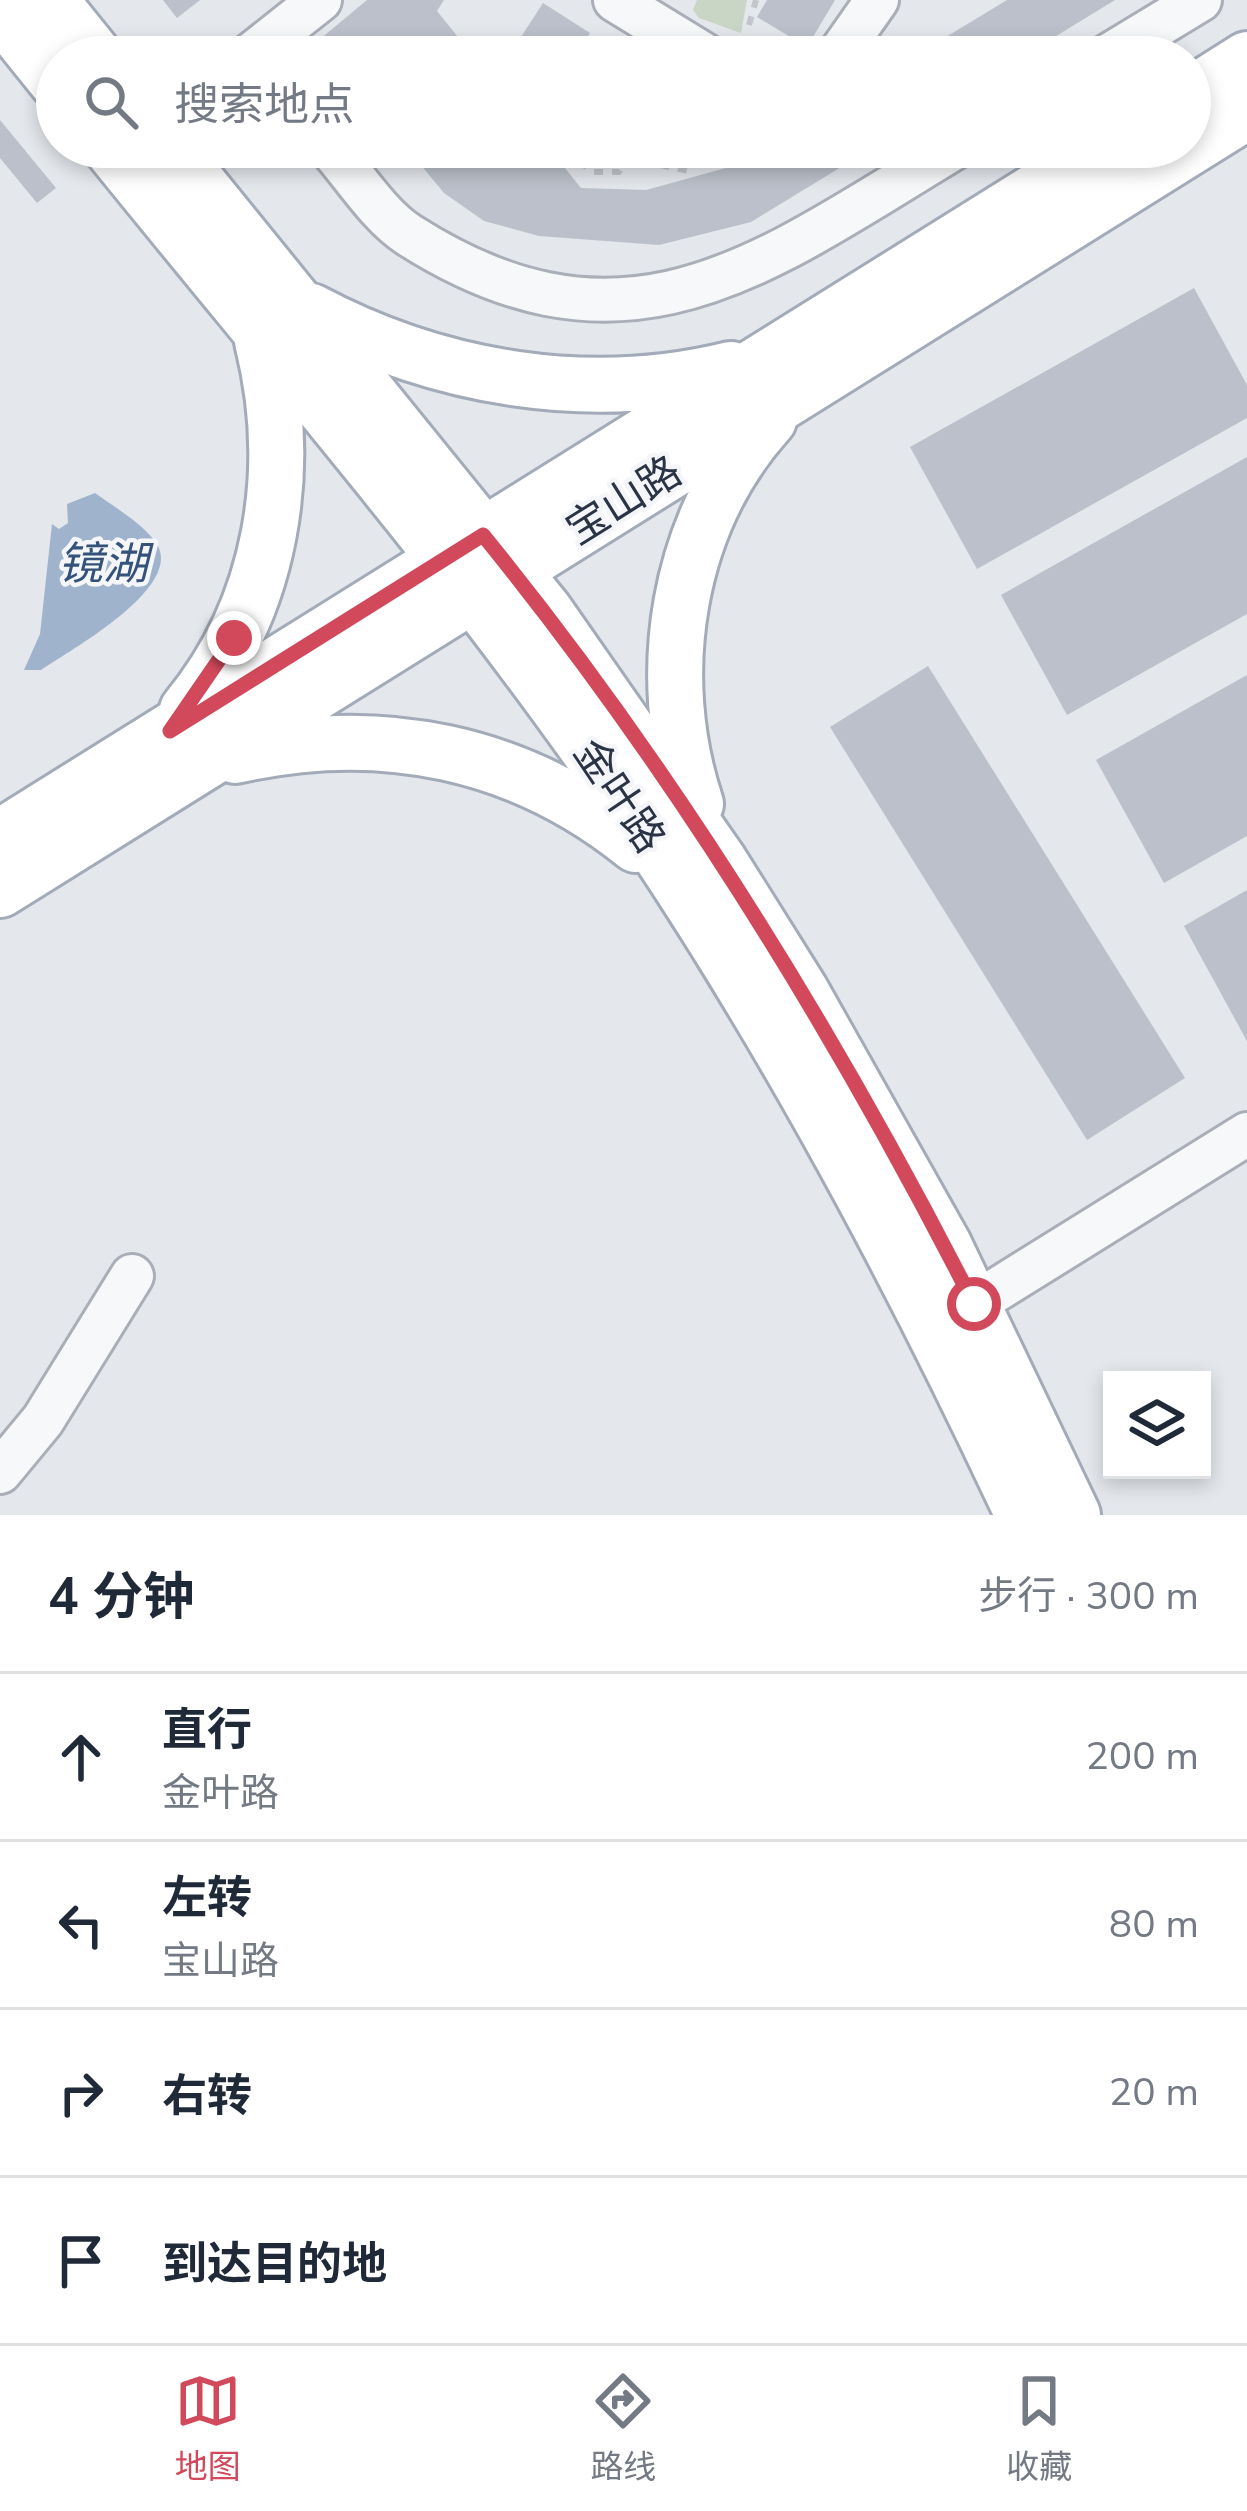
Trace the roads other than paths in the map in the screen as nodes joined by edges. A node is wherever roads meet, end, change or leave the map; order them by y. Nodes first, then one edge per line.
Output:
1 (50, 0) edge
2 (320, 0) edge
3 (615, 0) edge
4 (877, 0) edge
5 (1200, 0) edge
6 (0, 11) edge
7 (79, 36) edge
8 (275, 36) edge
9 (674, 36) edge
10 (852, 36) edge
11 (1141, 36) edge
12 (36, 56) edge
13 (1247, 59) edge
14 (1211, 82) edge
15 (1247, 112) edge
16 (1211, 132) edge
17 (131, 168) edge
18 (182, 168) edge
19 (347, 168) edge
20 (921, 168) edge
21 (1076, 168) edge
22 (1148, 168) edge
23 (278, 317) junction
24 (776, 379) junction
25 (478, 565) junction
26 (182, 750) junction
27 (0, 837) edge
28 (700, 874) junction
29 (0, 890) edge
30 (1247, 1134) edge
31 (132, 1276) dead end
32 (974, 1304) junction
33 (0, 1472) edge
34 (1023, 1515) edge
35 (1073, 1515) edge

1 - 7 main road
2 - 8 street
3 - 9 street
4 - 10 street
5 - 11 street
6 - 12 main road
13 - 14 main road
15 - 16 main road, 宝山路
17 - 23 main road, 金叶路
18 - 23 main road, 金叶路
19 - 20 street
21 - 24 main road, 宝山路
22 - 24 main road, 宝山路
23 - 24 main road
23 - 25 main road, 金叶路
23 - 26 main road
24 - 25 main road, 宝山路
24 - 28 main road
25 - 26 main road, 宝山路
25 - 28 main road, 金叶路
26 - 27 main road, 宝山路
26 - 28 main road
26 - 29 main road, 宝山路
28 - 32 main road, 金叶路
28 - 34 main road, 金叶路
30 - 32 street
31 - 33 street
32 - 35 main road, 金叶路

